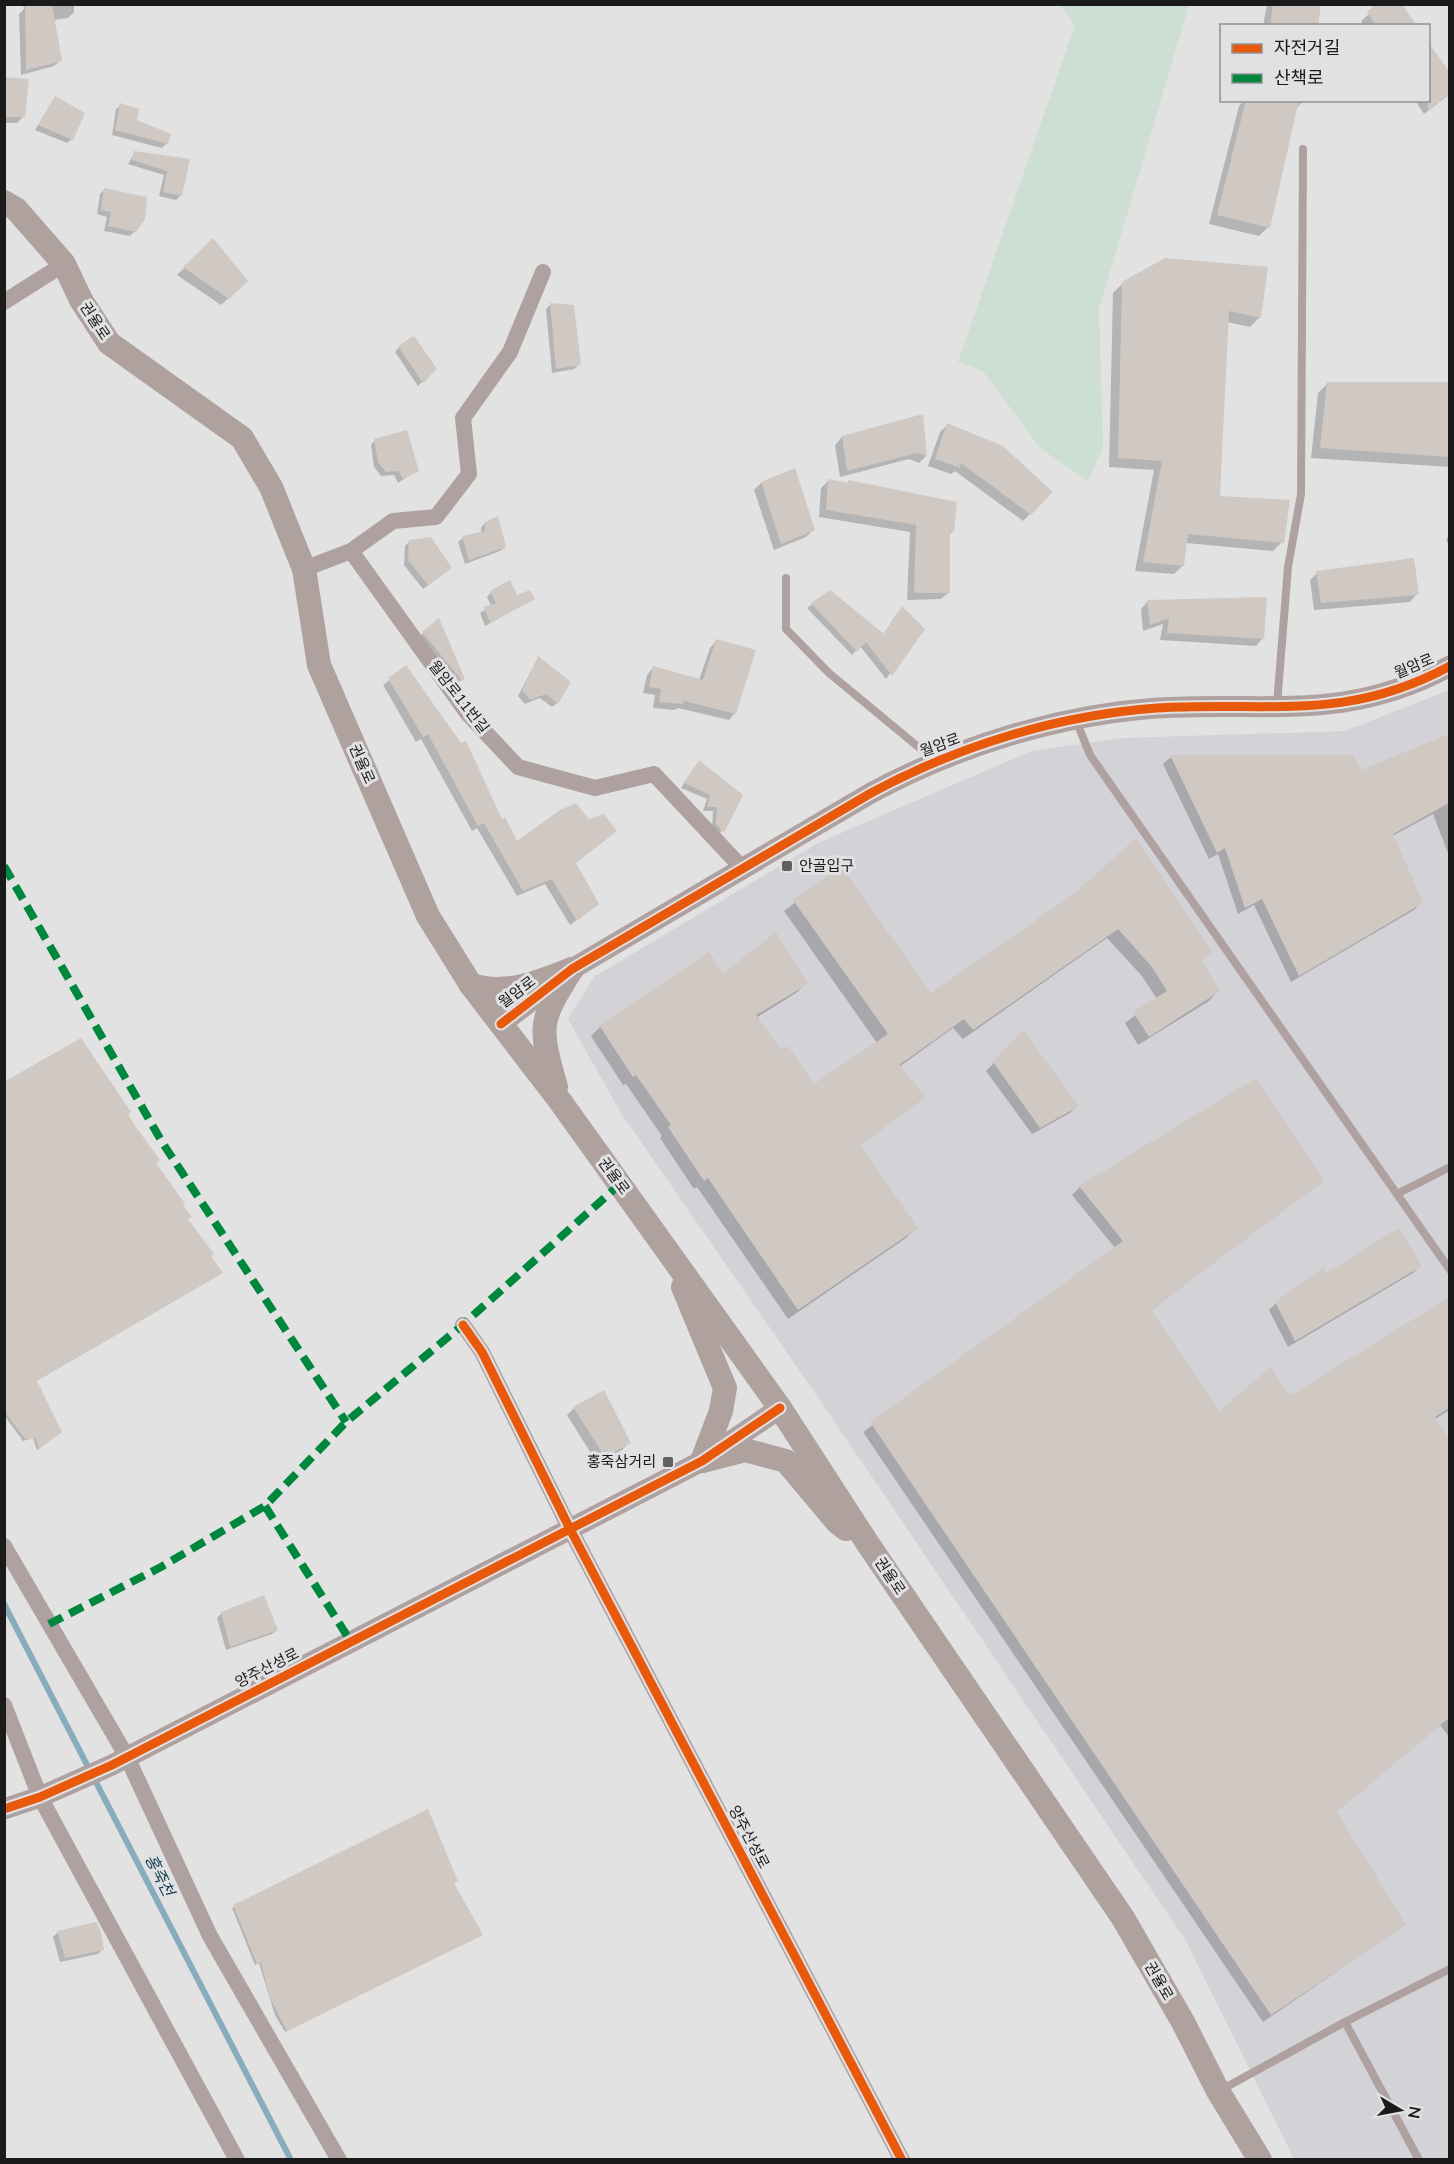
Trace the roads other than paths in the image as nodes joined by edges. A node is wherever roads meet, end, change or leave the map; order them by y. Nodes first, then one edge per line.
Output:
1 (1303, 149) dead end
2 (4, 202) edge
3 (64, 264) junction
4 (543, 272) dead end
5 (4, 302) edge
6 (351, 550) junction
7 (304, 569) junction
8 (786, 578) dead end
9 (1449, 666) edge
10 (1277, 708) junction
11 (1076, 719) junction
12 (937, 762) junction
13 (743, 869) junction
14 (572, 969) junction
15 (471, 986) junction
16 (501, 1024) junction
17 (560, 1101) junction
18 (1449, 1167) edge
19 (1396, 1194) junction
20 (672, 1256) junction
21 (1449, 1270) edge
22 (463, 1325) dead end
23 (780, 1408) junction
24 (702, 1461) junction
25 (570, 1529) junction
26 (868, 1544) junction
27 (4, 1546) edge
28 (4, 1705) edge
29 (119, 1761) junction
30 (40, 1797) junction
31 (4, 1809) edge
32 (1449, 1969) edge
33 (1345, 2022) junction
34 (1218, 2091) junction
35 (237, 2160) edge
36 (339, 2160) edge
37 (902, 2160) edge
38 (1260, 2160) edge
39 (1419, 2160) edge

1 - 10 lane
2 - 3 main road, 권율로
3 - 5 street
3 - 7 main road, 권율로
4 - 6 street
6 - 7 street
6 - 13 street, 월암로11번길
7 - 15 main road, 권율로
8 - 12 lane
9 - 10 street, 월암로
10 - 11 street, 월암로
11 - 12 street, 월암로
11 - 19 lane
12 - 13 street, 월암로
13 - 14 street, 월암로
14 - 15 main road
14 - 16 street, 월암로
14 - 17 main road
15 - 16 main road, 권율로
16 - 17 main road, 권율로
17 - 20 main road, 권율로
18 - 19 lane
19 - 21 lane
20 - 23 main road, 권율로
20 - 24 main road
22 - 25 street
23 - 24 street, 양주산성로
23 - 26 main road, 권율로
24 - 25 street, 양주산성로
24 - 26 main road
25 - 29 street, 양주산성로
25 - 37 street, 양주산성로
26 - 34 main road, 권율로
27 - 29 street
28 - 30 street
29 - 30 street, 양주산성로
29 - 36 street
30 - 31 street, 양주산성로
30 - 35 street
32 - 33 lane
33 - 34 lane
33 - 39 lane
34 - 38 main road, 권율로

